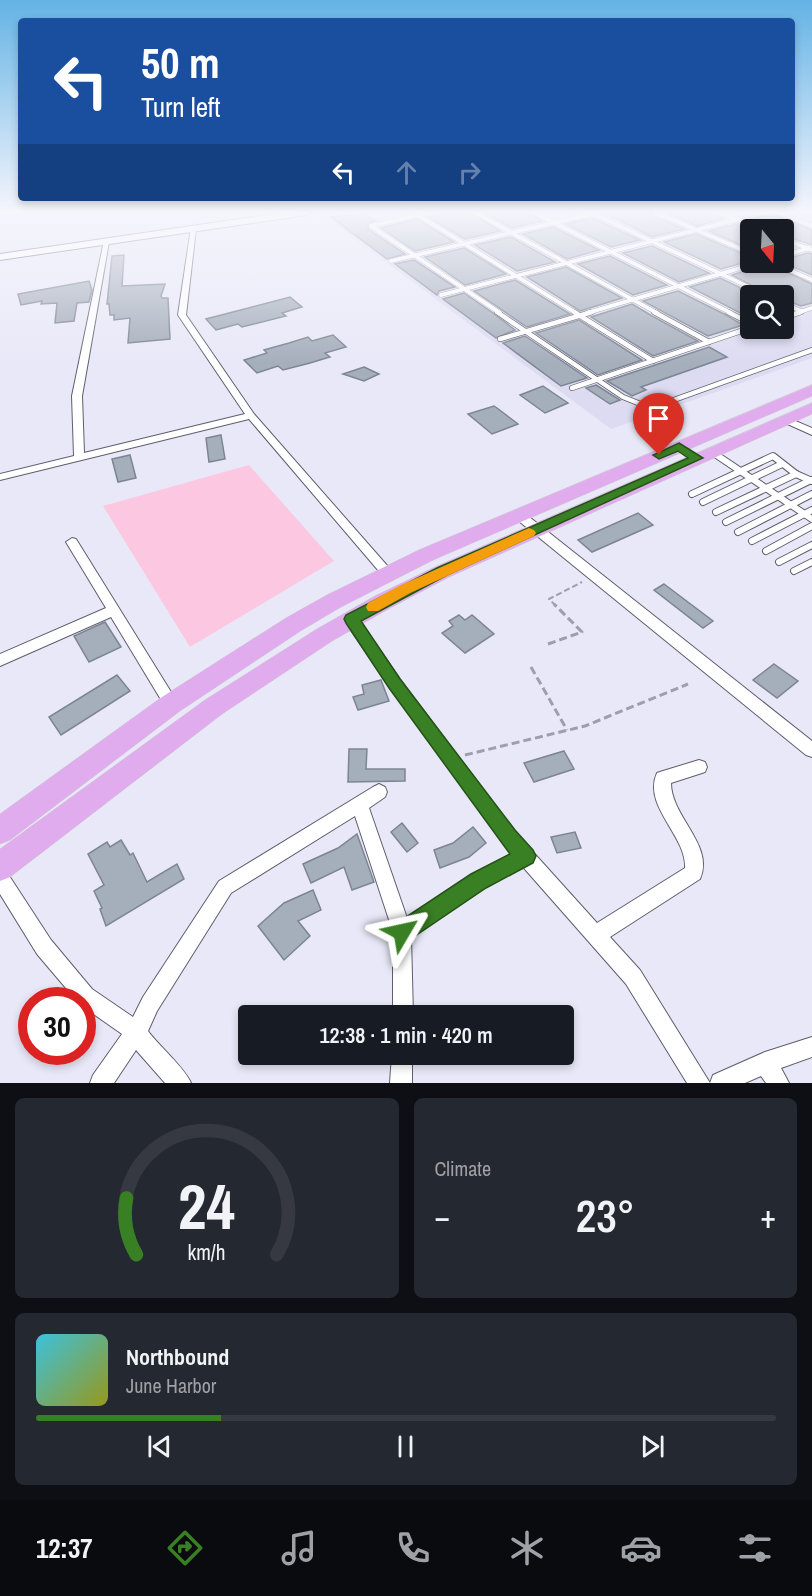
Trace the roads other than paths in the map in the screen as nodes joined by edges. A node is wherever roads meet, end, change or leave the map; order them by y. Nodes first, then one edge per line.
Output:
1 (102, 263) edge
2 (189, 263) edge
3 (425, 263) edge
4 (494, 263) edge
5 (566, 263) joint
6 (631, 263) edge
7 (698, 263) edge
8 (740, 268) edge
9 (794, 272) edge
10 (722, 274) junction
11 (516, 276) junction
12 (812, 280) edge
13 (745, 285) edge
14 (679, 286) junction
15 (463, 289) junction
16 (441, 295) dead end
17 (632, 300) junction
18 (794, 308) edge
19 (812, 308) edge
20 (802, 311) junction
21 (794, 314) edge
22 (580, 315) junction
23 (740, 318) edge
24 (525, 331) junction
25 (740, 331) edge
26 (500, 339) dead end
27 (709, 342) junction
28 (811, 352) edge
29 (653, 361) junction
30 (596, 380) junction
31 (573, 388) dead end
32 (812, 390) edge
33 (812, 408) edge
34 (251, 417) junction
35 (786, 420) junction
36 (812, 432) edge
37 (696, 452) junction
38 (79, 458) junction
39 (782, 464) junction
40 (740, 471) junction
41 (796, 474) junction
42 (0, 477) edge
43 (753, 479) junction
44 (812, 481) edge
45 (766, 488) junction
46 (692, 494) dead end
47 (812, 494) edge
48 (778, 496) junction
49 (703, 502) dead end
50 (792, 505) junction
51 (812, 510) edge
52 (716, 512) dead end
53 (804, 513) junction
54 (519, 514) junction
55 (812, 519) edge
56 (726, 522) dead end
57 (812, 526) edge
58 (537, 529) junction
59 (738, 532) dead end
60 (752, 541) dead end
61 (72, 542) dead end
62 (812, 545) edge
63 (766, 551) dead end
64 (812, 561) edge
65 (779, 562) dead end
66 (794, 571) dead end
67 (387, 573) junction
68 (115, 610) junction
69 (351, 619) junction
70 (0, 660) edge
71 (171, 704) junction
72 (812, 750) edge
73 (699, 767) dead end
74 (379, 792) dead end
75 (359, 804) junction
76 (0, 831) edge
77 (526, 856) junction
78 (0, 867) edge
79 (0, 877) edge
80 (402, 932) junction
81 (596, 935) junction
82 (403, 1005) edge
83 (136, 1032) junction
84 (812, 1047) edge
85 (765, 1063) junction
86 (402, 1065) edge
87 (101, 1083) edge
88 (180, 1083) edge
89 (401, 1083) edge
90 (699, 1083) edge
91 (721, 1083) edge
92 (778, 1083) edge

1 - 38 street
2 - 34 street
3 - 15 lane
4 - 11 lane
5 - 11 lane
5 - 17 lane
6 - 14 lane
7 - 10 lane
8 - 10 lane
9 - 12 lane
10 - 13 lane
10 - 14 lane
11 - 15 lane
11 - 22 lane
14 - 17 lane
14 - 23 lane
15 - 16 lane
15 - 24 lane
17 - 22 lane
17 - 27 lane
18 - 20 lane
19 - 20 lane
20 - 21 lane
22 - 24 lane
22 - 29 lane
24 - 26 lane
24 - 30 lane
25 - 27 lane
27 - 29 lane
28 - 30 lane
29 - 30 lane
30 - 31 lane
32 - 37 main road
33 - 35 main road
34 - 38 street
34 - 67 street
35 - 36 street
35 - 37 main road
37 - 40 lane
37 - 54 main road
37 - 58 main road
38 - 42 street
39 - 40 lane
39 - 41 lane
39 - 43 lane
40 - 43 lane
40 - 46 lane
41 - 44 lane
41 - 45 lane
43 - 45 lane
43 - 49 lane
44 - 48 lane
45 - 48 lane
45 - 52 lane
47 - 50 lane
48 - 50 lane
48 - 56 lane
50 - 53 lane
50 - 59 lane
51 - 53 lane
53 - 55 lane
53 - 60 lane
54 - 58 street
54 - 67 main road
57 - 63 lane
58 - 69 main road
58 - 72 street
61 - 68 street
62 - 65 lane
64 - 66 lane
67 - 71 main road
68 - 70 street
68 - 71 street
69 - 77 street
69 - 78 main road
71 - 76 main road
73 - 81 street
74 - 75 street
75 - 80 street
75 - 83 street
77 - 80 street
77 - 81 street
79 - 83 street
80 - 82 street
81 - 90 street
83 - 87 street
83 - 88 street
84 - 85 street
85 - 91 street
85 - 92 street
86 - 89 street

